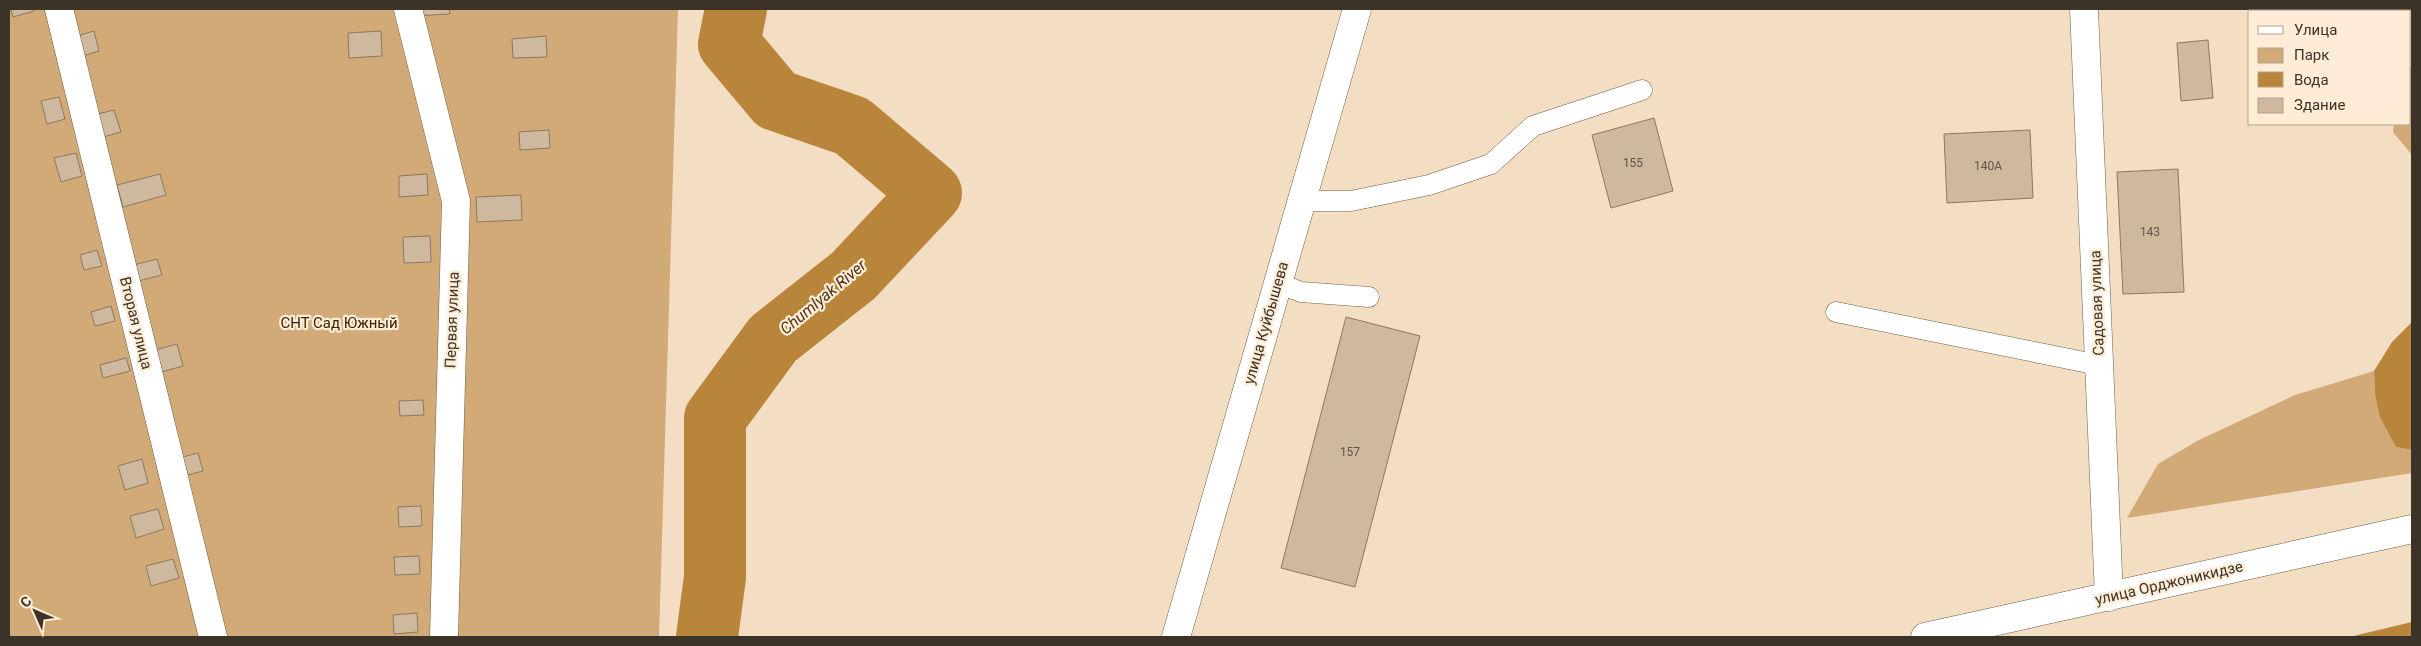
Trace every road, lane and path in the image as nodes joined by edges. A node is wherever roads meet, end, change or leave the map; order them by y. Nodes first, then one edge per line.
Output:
1 (59, 9) edge
2 (408, 9) edge
3 (1357, 9) edge
4 (2084, 9) edge
5 (1642, 90) dead end
6 (1301, 201) junction
7 (1278, 283) junction
8 (1369, 297) dead end
9 (1836, 312) dead end
10 (2099, 365) junction
11 (2412, 529) edge
12 (2109, 597) junction
13 (213, 637) edge
14 (444, 637) edge
15 (1176, 637) edge
16 (1925, 637) edge

1 - 13 street, Вторая улица
2 - 14 street, Первая улица
3 - 6 street, улица Куйбышева
4 - 10 street, Садовая улица
5 - 6 lane
6 - 7 street, улица Куйбышева
7 - 8 lane
7 - 15 street, улица Куйбышева
9 - 10 lane
10 - 12 street, Садовая улица
11 - 12 street, улица Орджоникидзе
12 - 16 street, улица Орджоникидзе

